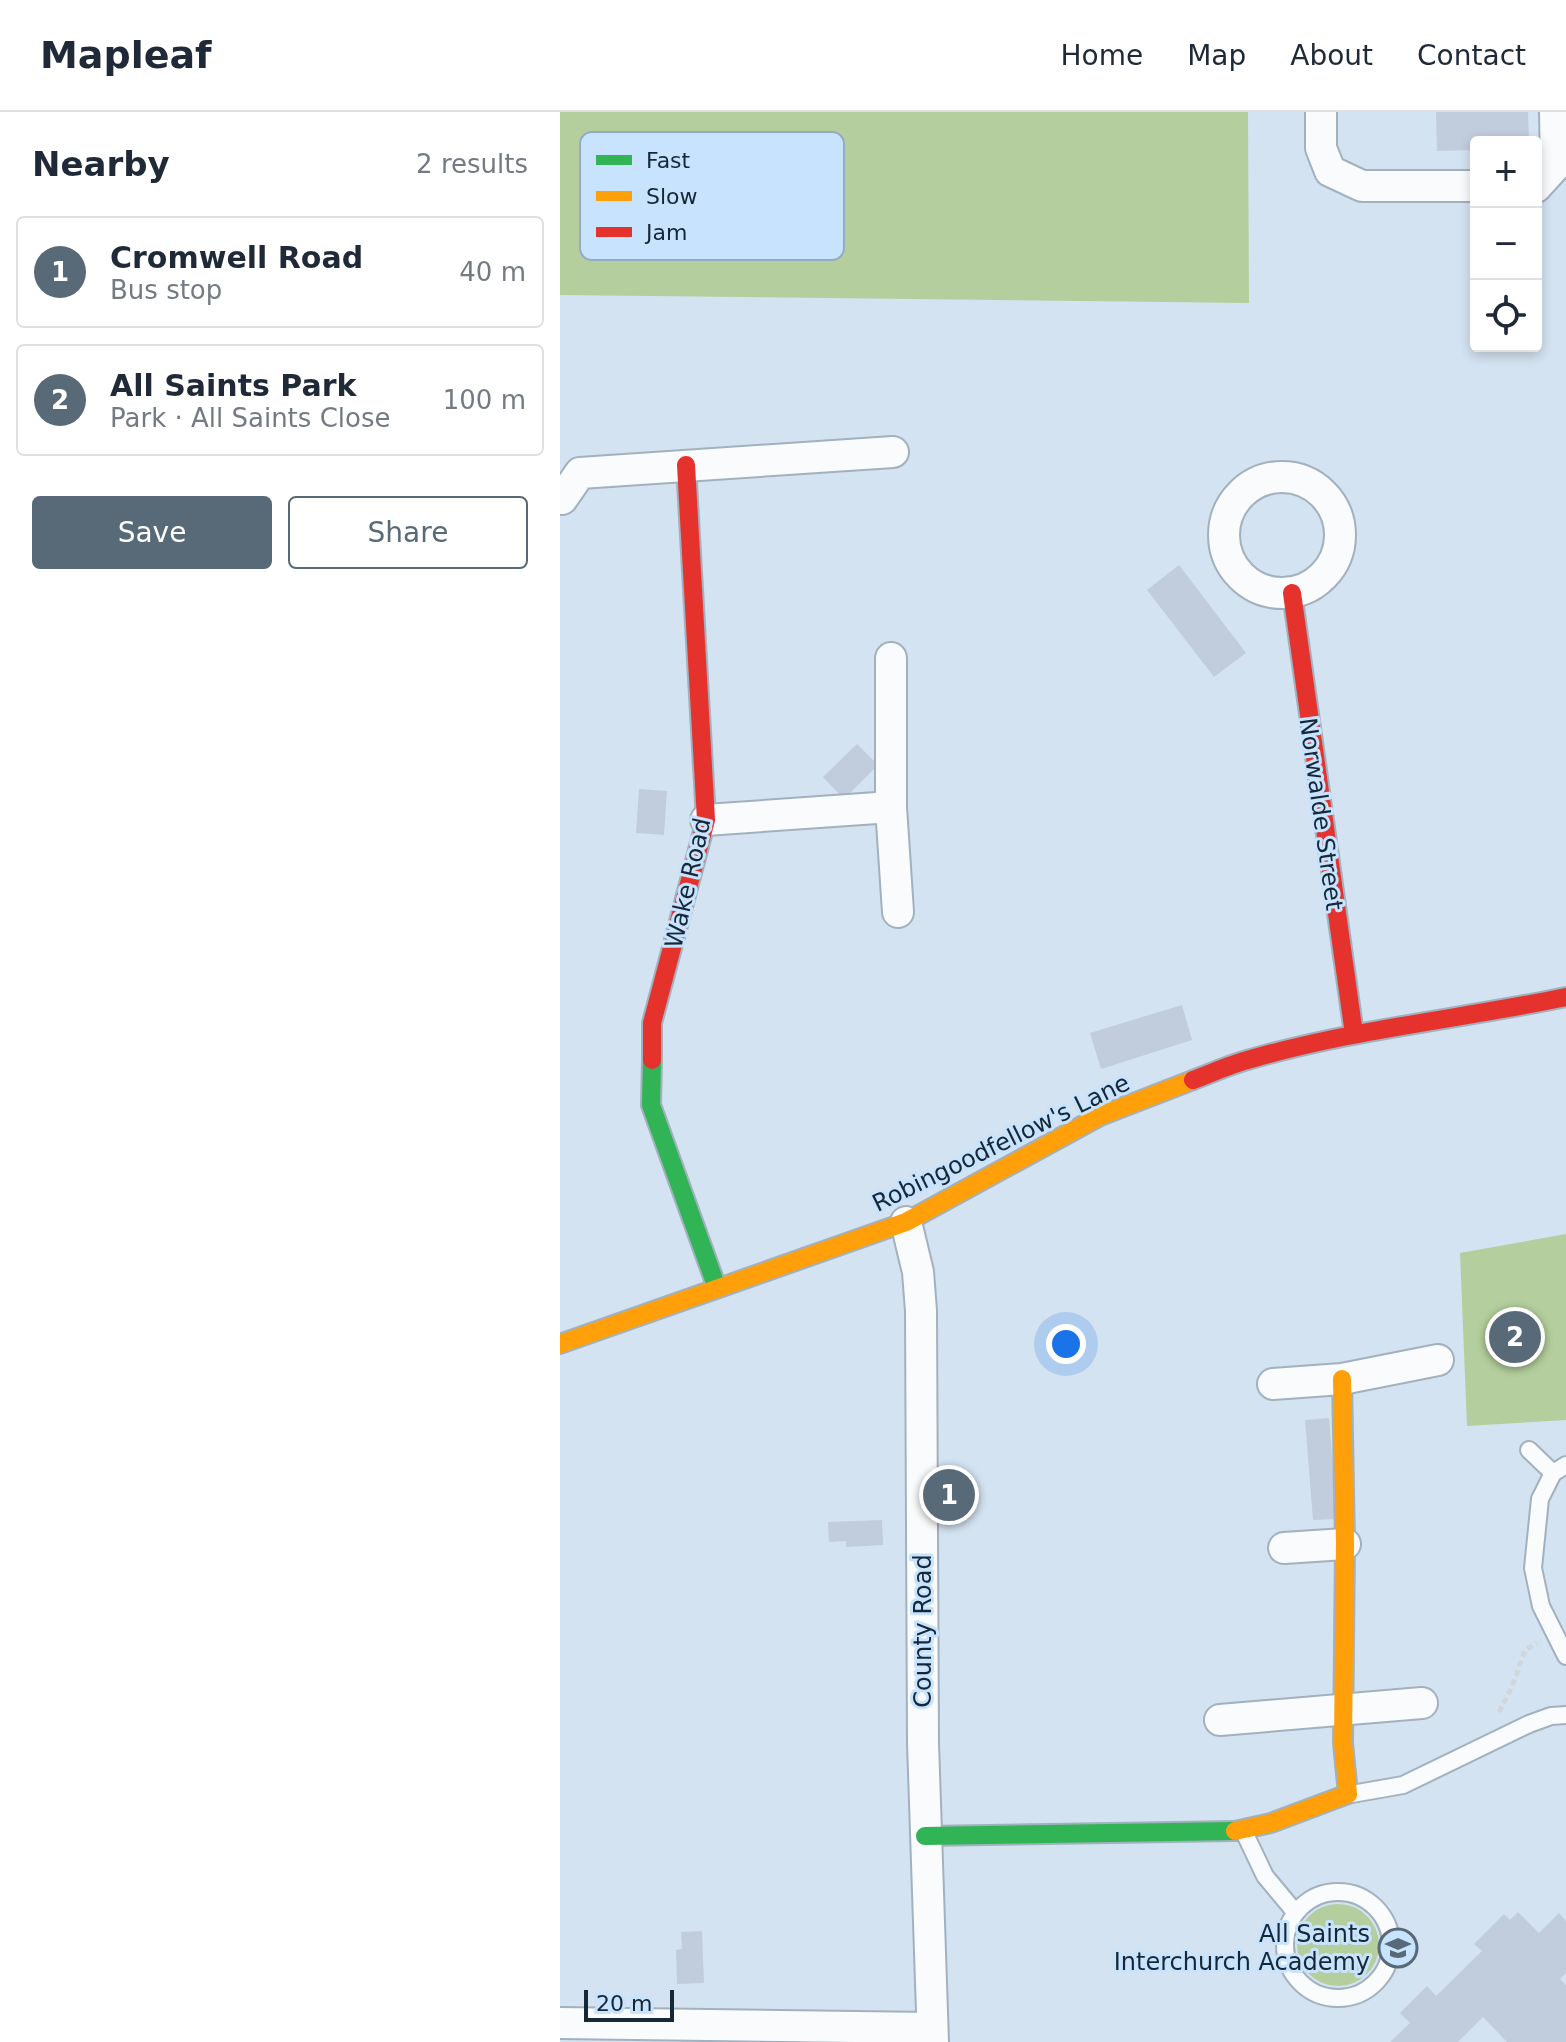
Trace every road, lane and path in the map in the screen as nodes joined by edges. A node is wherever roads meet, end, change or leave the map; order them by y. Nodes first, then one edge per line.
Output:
1 (1321, 112) edge
2 (1555, 112) edge
3 (1542, 180) edge
4 (1470, 186) edge
5 (893, 452) dead end
6 (686, 465) junction
7 (562, 499) dead end
8 (1292, 593) dead end
9 (891, 658) dead end
10 (891, 807) junction
11 (706, 820) junction
12 (898, 912) dead end
13 (1566, 997) edge
14 (1354, 1034) junction
15 (906, 1222) junction
16 (717, 1288) junction
17 (560, 1344) edge
18 (1438, 1360) dead end
19 (1342, 1379) junction
20 (1273, 1384) dead end
21 (1529, 1450) dead end
22 (1560, 1469) edge
23 (1345, 1544) junction
24 (1284, 1548) dead end
25 (1553, 1635) junction
26 (1566, 1656) edge
27 (1422, 1703) dead end
28 (1343, 1710) junction
29 (1566, 1715) edge
30 (1220, 1720) dead end
31 (1495, 1741) junction
32 (1348, 1794) junction
33 (1244, 1831) junction
34 (925, 1836) junction
35 (1295, 1912) junction
36 (560, 2023) edge
37 (932, 2035) edge

1 - 4 street
2 - 3 street
5 - 6 street
6 - 7 street
6 - 11 street, Wake Road
8 - 14 street, Norwalde Street
9 - 10 street
10 - 11 street
10 - 12 street
11 - 16 street, Wake Road
13 - 14 street, Robingoodfellow's Lane
14 - 15 street, Robingoodfellow's Lane
15 - 16 street, Robingoodfellow's Lane
15 - 34 street, County Road
16 - 17 street, Robingoodfellow's Lane
18 - 19 street
19 - 20 street
19 - 23 street
21 - 22 lane
22 - 25 lane
23 - 24 street
23 - 28 street
25 - 26 lane
25 - 31 path
27 - 28 street
28 - 30 street
28 - 32 street
29 - 31 lane
31 - 32 lane
32 - 33 street
33 - 34 street
33 - 35 lane
34 - 37 street, County Road
35 - 35 lane
36 - 37 street

